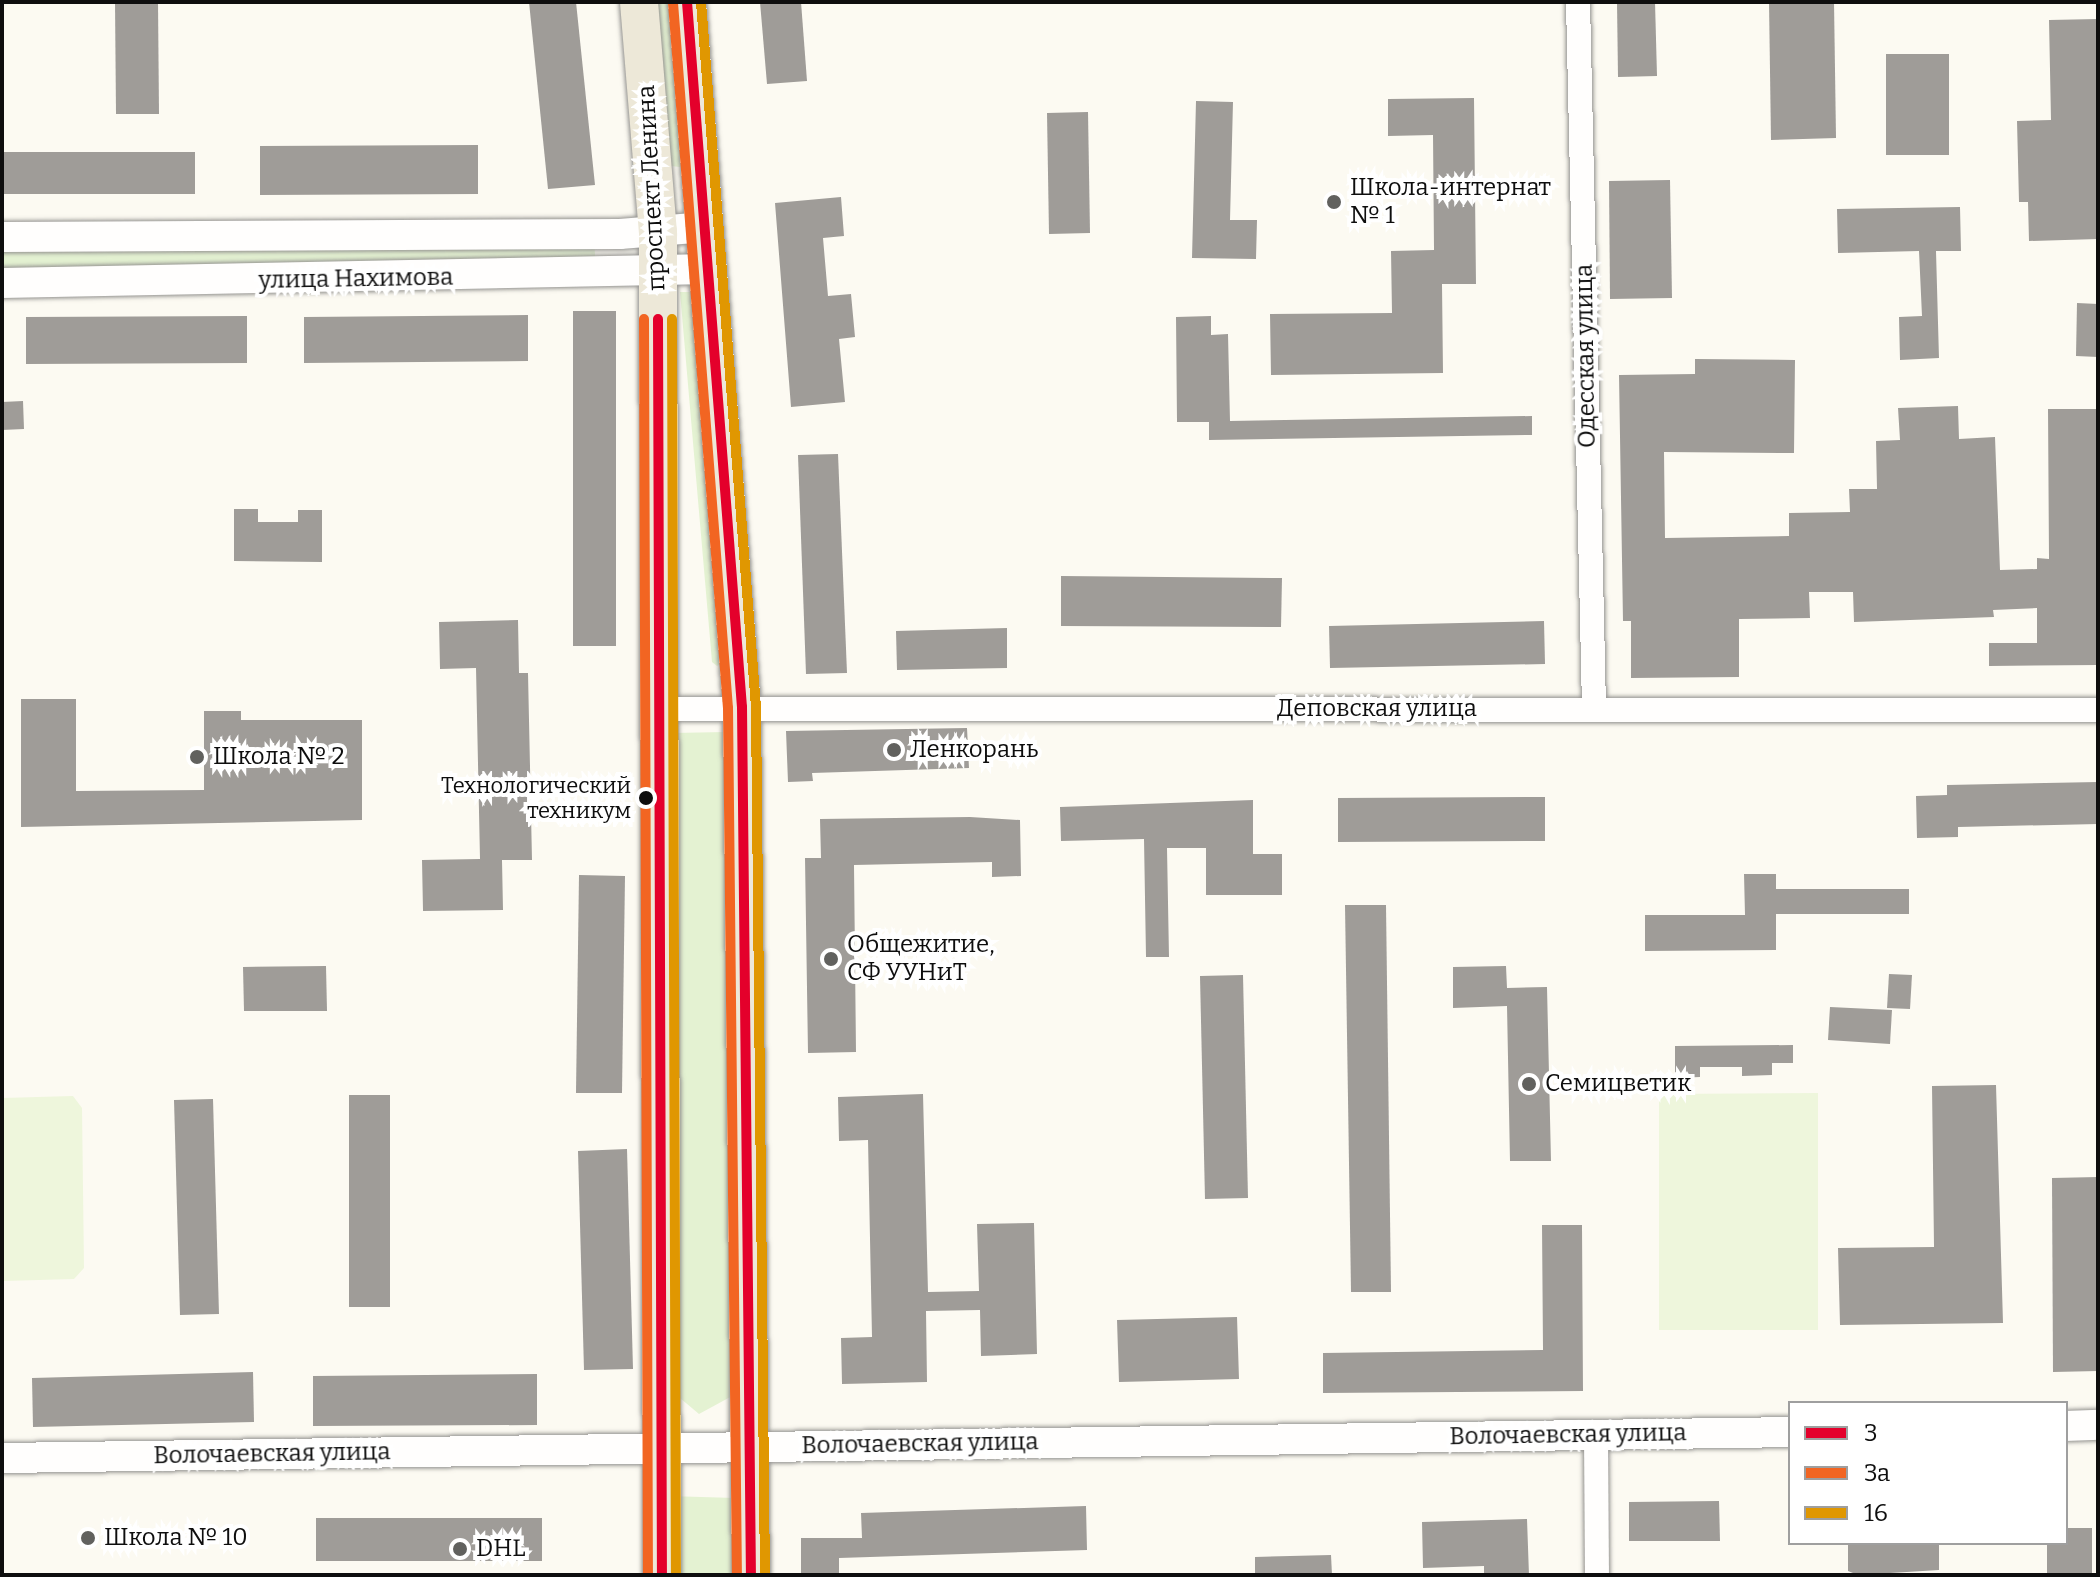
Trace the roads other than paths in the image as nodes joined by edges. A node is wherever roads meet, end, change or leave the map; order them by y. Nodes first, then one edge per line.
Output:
1 (639, 2) edge
2 (687, 2) edge
3 (1578, 2) edge
4 (706, 227) junction
5 (658, 232) junction
6 (2, 237) edge
7 (710, 269) junction
8 (658, 273) junction
9 (2, 283) edge
10 (742, 707) junction
11 (656, 709) junction
12 (1594, 709) junction
13 (2098, 710) edge
14 (2098, 1425) edge
15 (2068, 1426) edge
16 (1788, 1432) edge
17 (1596, 1434) junction
18 (750, 1446) junction
19 (662, 1448) junction
20 (2, 1458) edge
21 (662, 1575) edge
22 (751, 1575) edge
23 (1597, 1575) edge

1 - 5 main road, проспект Ленина
2 - 4 main road, проспект Ленина
3 - 12 street, Одесская улица
4 - 5 street, улица Нахимова
4 - 7 main road, проспект Ленина
5 - 6 street, улица Нахимова
5 - 8 main road, проспект Ленина
7 - 8 street, улица Нахимова
7 - 10 main road, проспект Ленина
8 - 9 street, улица Нахимова
8 - 11 main road, проспект Ленина
10 - 11 street, Деповская улица
10 - 12 street, Деповская улица
10 - 18 main road, проспект Ленина
11 - 19 main road, проспект Ленина
12 - 13 street, Деповская улица
14 - 15 street
16 - 17 street, Волочаевская улица
17 - 18 street, Волочаевская улица
17 - 23 street
18 - 19 street, Волочаевская улица
18 - 22 main road, проспект Ленина
19 - 20 street, Волочаевская улица
19 - 21 main road, проспект Ленина

